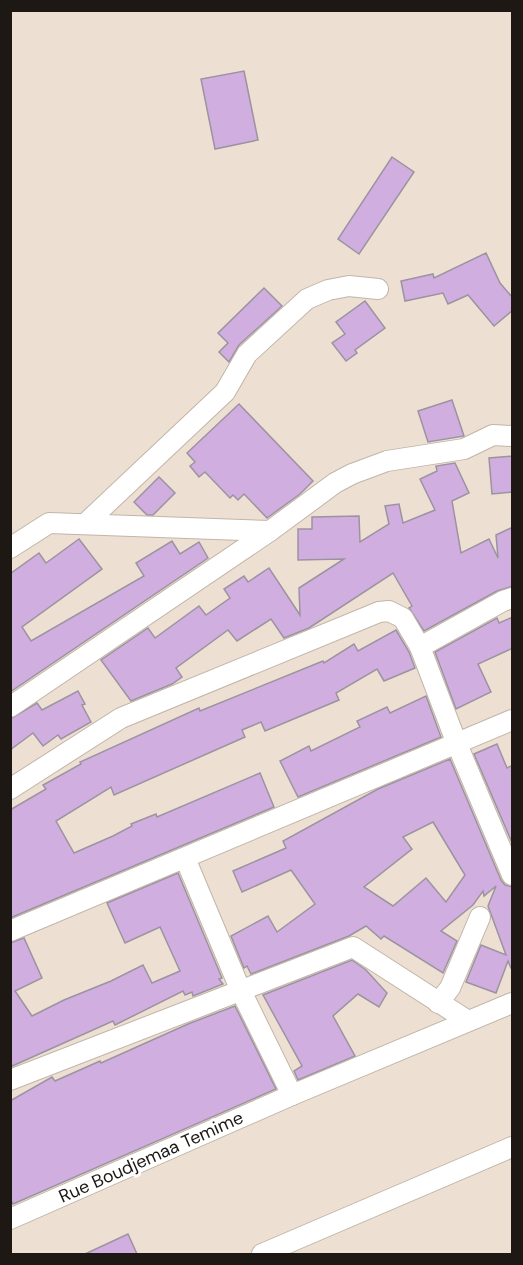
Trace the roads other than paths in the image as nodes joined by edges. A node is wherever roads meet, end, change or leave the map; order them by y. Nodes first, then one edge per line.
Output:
1 (378, 289) dead end
2 (513, 436) edge
3 (85, 524) junction
4 (270, 531) junction
5 (10, 548) edge
6 (513, 598) edge
7 (420, 646) junction
8 (10, 706) edge
9 (513, 720) edge
10 (457, 744) junction
11 (10, 789) edge
12 (185, 858) junction
13 (513, 875) edge
14 (480, 917) dead end
15 (10, 931) edge
16 (240, 989) junction
17 (438, 1002) junction
18 (513, 1003) edge
19 (468, 1021) junction
20 (10, 1080) edge
21 (292, 1095) junction
22 (513, 1147) edge
23 (10, 1219) edge
24 (262, 1254) edge

1 - 3 street
2 - 4 street
3 - 4 street
3 - 5 street
4 - 8 street
6 - 7 street
7 - 10 street
7 - 11 street
9 - 10 street
10 - 12 street
10 - 13 street
12 - 15 street
12 - 16 street
14 - 17 street
16 - 17 street
16 - 20 street
16 - 21 street
17 - 19 street
18 - 19 street, Rue Boudjemaa Temime
19 - 21 street, Rue Boudjemaa Temime
21 - 23 street, Rue Boudjemaa Temime
22 - 24 street

